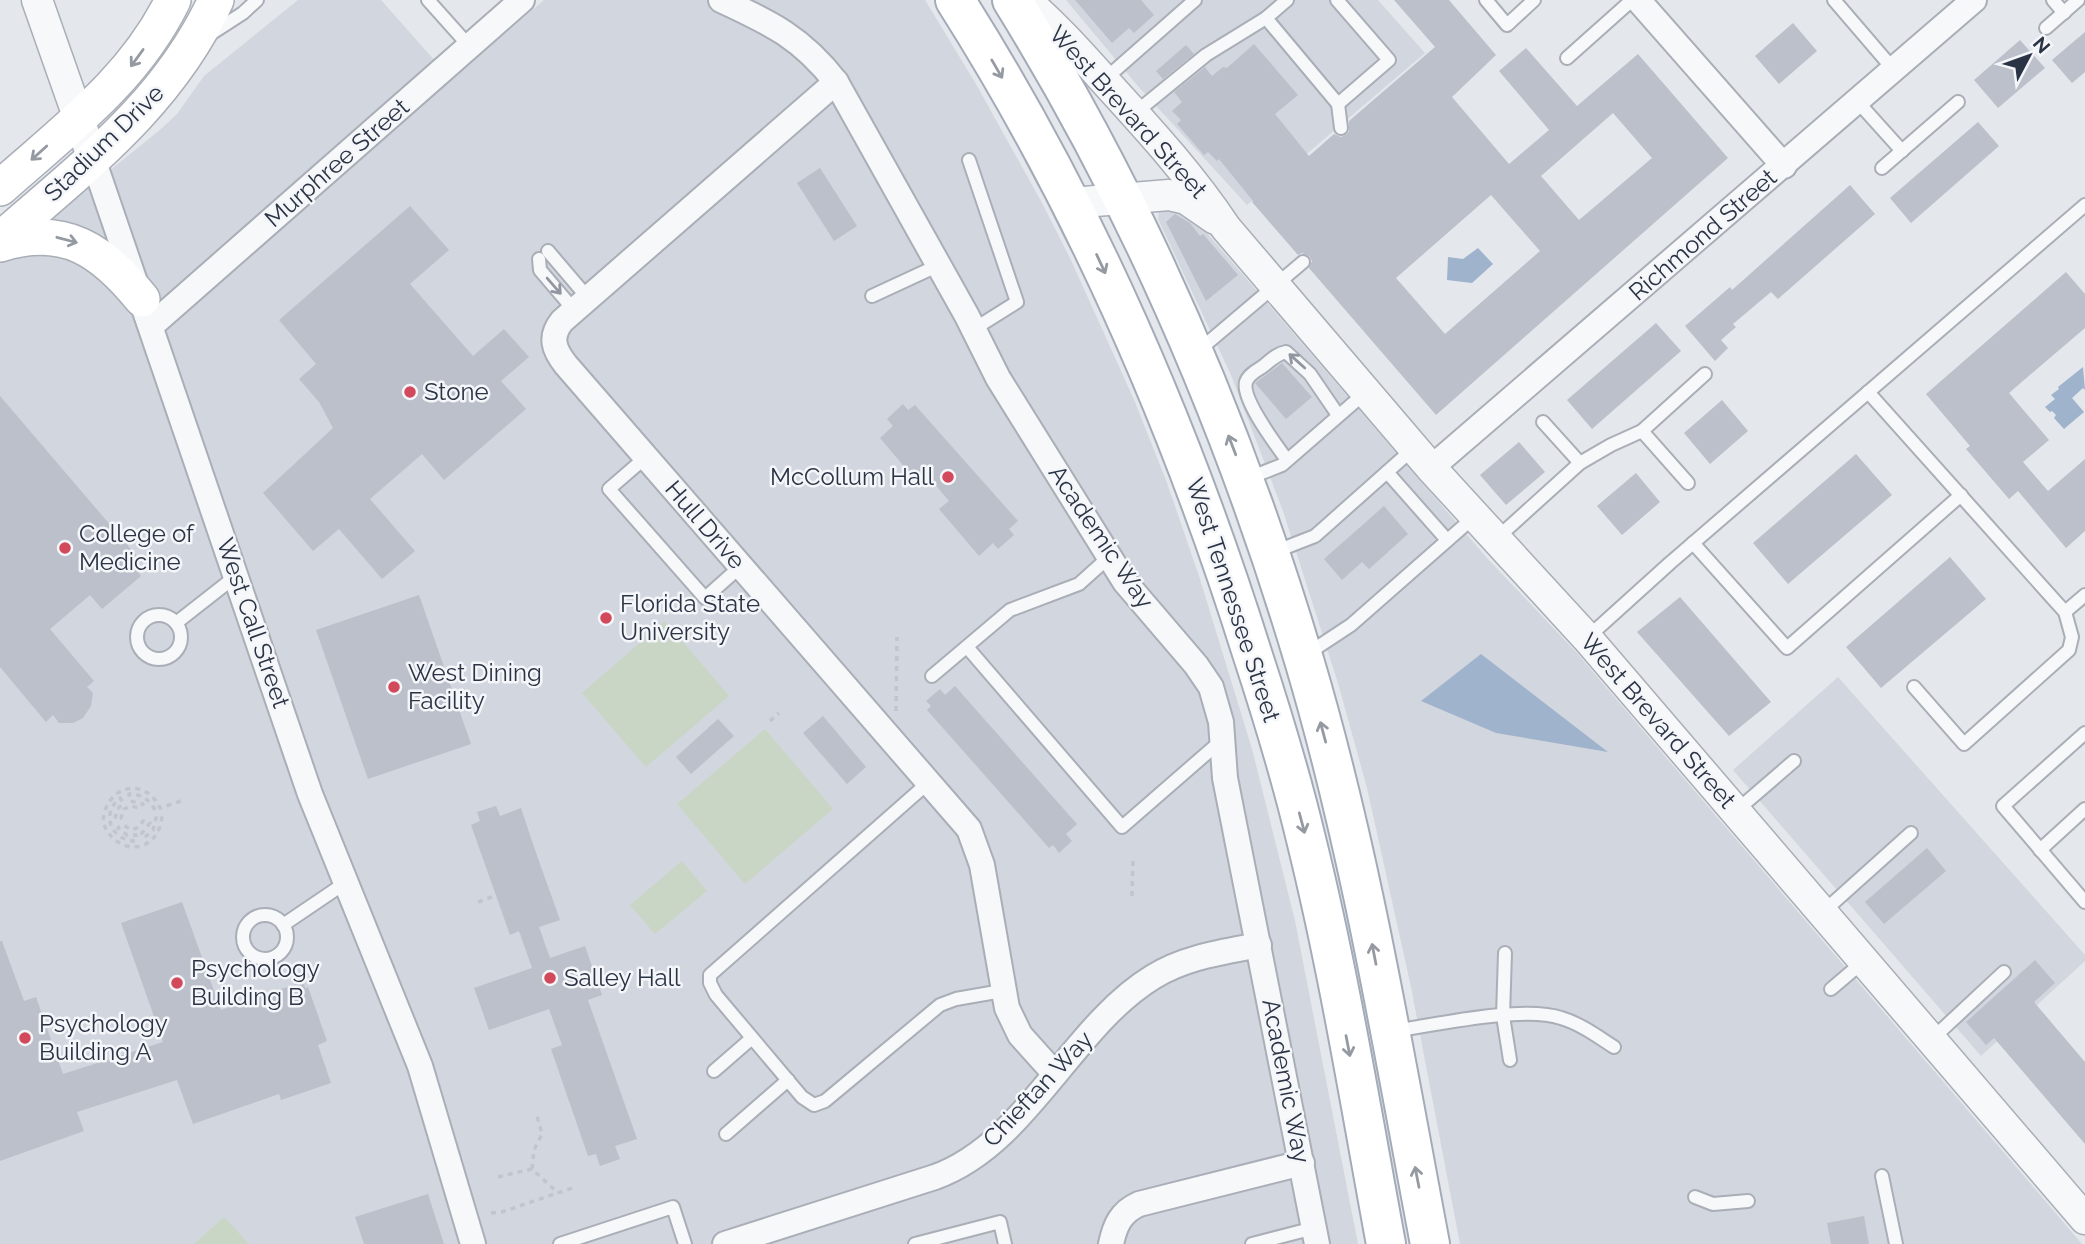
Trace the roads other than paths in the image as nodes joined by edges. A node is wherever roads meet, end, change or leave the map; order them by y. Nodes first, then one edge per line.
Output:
1 (37, 0) edge
2 (173, 0) edge
3 (216, 0) edge
4 (257, 0) edge
5 (428, 0) edge
6 (522, 0) edge
7 (721, 0) edge
8 (1012, 0) edge
9 (1025, 0) edge
10 (1195, 0) edge
11 (1287, 0) edge
12 (1337, 0) edge
13 (1486, 0) edge
14 (1534, 0) edge
15 (1632, 0) edge
16 (1638, 0) edge
17 (1834, 0) edge
18 (1974, 0) edge
19 (2053, 0) edge
20 (2078, 0) edge
21 (963, 4) edge
22 (2064, 13) junction
23 (1266, 18) junction
24 (2046, 28) dead end
25 (194, 45) junction
26 (470, 47) junction
27 (1567, 58) dead end
28 (1894, 70) junction
29 (1104, 80) junction
30 (836, 82) junction
31 (1857, 101) junction
32 (1958, 102) dead end
33 (1338, 104) junction
34 (1134, 113) junction
35 (79, 119) junction
36 (1340, 128) dead end
37 (1161, 142) junction
38 (1902, 151) junction
39 (93, 159) junction
40 (969, 160) dead end
41 (1784, 166) junction
42 (1882, 168) dead end
43 (0, 188) edge
44 (1123, 198) junction
45 (1071, 203) junction
46 (2085, 205) edge
47 (1226, 228) junction
48 (0, 242) edge
49 (1303, 262) dead end
50 (939, 265) junction
51 (1275, 285) junction
52 (872, 296) dead end
53 (581, 304) junction
54 (146, 312) junction
55 (974, 328) junction
56 (1195, 354) junction
57 (1705, 374) dead end
58 (1366, 391) junction
59 (1868, 392) junction
60 (1338, 415) junction
61 (1543, 422) dead end
62 (1642, 431) junction
63 (646, 457) junction
64 (1422, 458) junction
65 (1287, 460) junction
66 (1580, 463) junction
67 (1387, 472) junction
68 (1245, 480) junction
69 (1688, 483) dead end
70 (1961, 495) junction
71 (1474, 517) junction
72 (1447, 540) junction
73 (1496, 540) junction
74 (1693, 543) junction
75 (1270, 553) junction
76 (1109, 556) junction
77 (741, 566) junction
78 (237, 576) junction
79 (2085, 594) edge
80 (2065, 612) junction
81 (176, 623) dead end
82 (1587, 638) junction
83 (967, 647) junction
84 (1303, 657) junction
85 (932, 676) dead end
86 (1914, 687) dead end
87 (2085, 733) edge
88 (1223, 740) junction
89 (1794, 761) dead end
90 (929, 782) junction
91 (2085, 809) edge
92 (1736, 811) junction
93 (1911, 833) dead end
94 (2040, 850) junction
95 (345, 883) junction
96 (2085, 902) edge
97 (1823, 912) junction
98 (284, 925) dead end
99 (1259, 945) junction
100 (1505, 953) dead end
101 (1864, 960) junction
102 (2004, 972) dead end
103 (1831, 989) dead end
104 (1002, 991) junction
105 (1503, 1016) junction
106 (1389, 1031) junction
107 (752, 1038) junction
108 (1932, 1039) junction
109 (1614, 1047) dead end
110 (1510, 1060) dead end
111 (714, 1071) dead end
112 (1055, 1073) junction
113 (788, 1080) junction
114 (726, 1133) dead end
115 (1302, 1163) junction
116 (1882, 1176) dead end
117 (1695, 1197) dead end
118 (1748, 1201) dead end
119 (2085, 1219) edge
120 (1316, 1236) edge
121 (473, 1244) edge
122 (560, 1244) edge
123 (685, 1244) edge
124 (725, 1244) edge
125 (915, 1244) edge
126 (1006, 1244) edge
127 (1111, 1244) edge
128 (1252, 1244) edge
129 (1387, 1244) edge
130 (1430, 1244) edge
131 (1896, 1244) edge

1 - 35 street, West Call Street
2 -> 35 main road, Stadium Drive
3 - 25 main road, Stadium Drive
4 - 25 lane
5 - 26 lane
6 - 26 street, Murphree Street
7 - 30 street, Academic Way
8 - 44 main road, West Tennessee Street
9 - 29 street, West Brevard Street
10 - 29 lane
11 - 23 lane
12 - 33 lane
13 - 14 lane
15 - 27 lane
16 - 41 street
17 - 28 lane
18 - 28 street, Richmond Street
19 - 22 lane
20 - 22 lane
21 -> 45 main road, West Tennessee Street
22 - 24 lane
23 - 33 lane
23 - 34 lane
25 - 39 main road, Stadium Drive
26 - 54 street, Murphree Street
28 - 31 street, Richmond Street
29 - 34 street, West Brevard Street
30 - 50 street, Academic Way
30 - 53 street, Hull Drive
31 - 38 lane
31 - 41 street, Richmond Street
32 - 38 lane
33 - 36 lane
34 - 37 street, West Brevard Street
35 - 39 street, West Call Street
35 -> 43 main road, Stadium Drive
37 - 44 street
37 - 47 street, West Brevard Street
38 - 42 lane
39 - 48 main road, Stadium Drive
39 - 54 street, West Call Street
40 - 55 lane
41 - 64 street, Richmond Street
44 - 45 street, West Brevard Street
44 - 47 street, West Brevard Street
44 - 56 main road, West Tennessee Street
45 -> 129 main road, West Tennessee Street
46 - 59 lane
47 - 51 street, West Brevard Street
48 -> 54 main road
49 - 51 lane
50 - 52 lane
50 - 55 street, Academic Way
51 - 56 lane
51 - 58 street, West Brevard Street
53 -> 53 lane
53 - 63 street, Hull Drive
54 - 78 street, West Call Street
55 - 76 street, Academic Way
68 -> 56 main road, West Tennessee Street
57 - 62 lane
58 - 60 lane
58 - 64 street, West Brevard Street
59 - 70 lane
59 - 74 lane
60 - 65 lane
60 -> 65 lane
61 - 66 lane
62 - 66 lane
62 - 69 lane
63 - 77 street, Hull Drive
63 - 77 lane
64 - 67 lane
64 - 71 street, West Brevard Street
65 - 68 lane
66 - 73 lane
67 - 72 lane
67 - 75 lane
68 - 75 main road, West Tennessee Street
70 - 74 lane
70 - 80 lane
71 - 72 lane
71 - 73 street, West Brevard Street
72 - 84 lane
73 - 82 street, West Brevard Street
74 - 82 lane
75 - 84 main road, West Tennessee Street
76 - 83 lane
76 - 88 street, Academic Way
77 - 90 street, Hull Drive
78 - 81 lane
78 - 95 street, West Call Street
79 - 80 lane
80 - 86 lane
82 - 92 street, West Brevard Street
83 - 85 lane
83 - 88 lane
106 -> 84 main road, West Tennessee Street
87 - 94 lane
88 - 99 street, Academic Way
89 - 92 lane
90 - 104 street, Hull Drive
90 - 107 lane
91 - 94 lane
92 - 97 street, West Brevard Street
93 - 97 lane
94 - 96 lane
95 - 98 lane
95 - 121 street, West Call Street
97 - 101 street, West Brevard Street
99 - 112 street, Chieftan Way
99 - 115 street, Academic Way
100 - 105 lane
101 - 103 lane
101 - 108 street, West Brevard Street
102 - 108 lane
104 - 112 street, Hull Drive
104 - 113 lane
105 - 106 lane
105 - 109 lane
105 - 110 lane
130 -> 106 main road, West Tennessee Street
107 - 111 lane
107 - 113 lane
108 - 119 street, West Brevard Street
112 - 124 street, Chieftan Way
113 - 114 lane
115 - 120 street, Academic Way
115 - 127 street
116 - 131 lane
117 - 118 lane
120 - 128 lane
122 - 123 lane
125 - 126 lane

